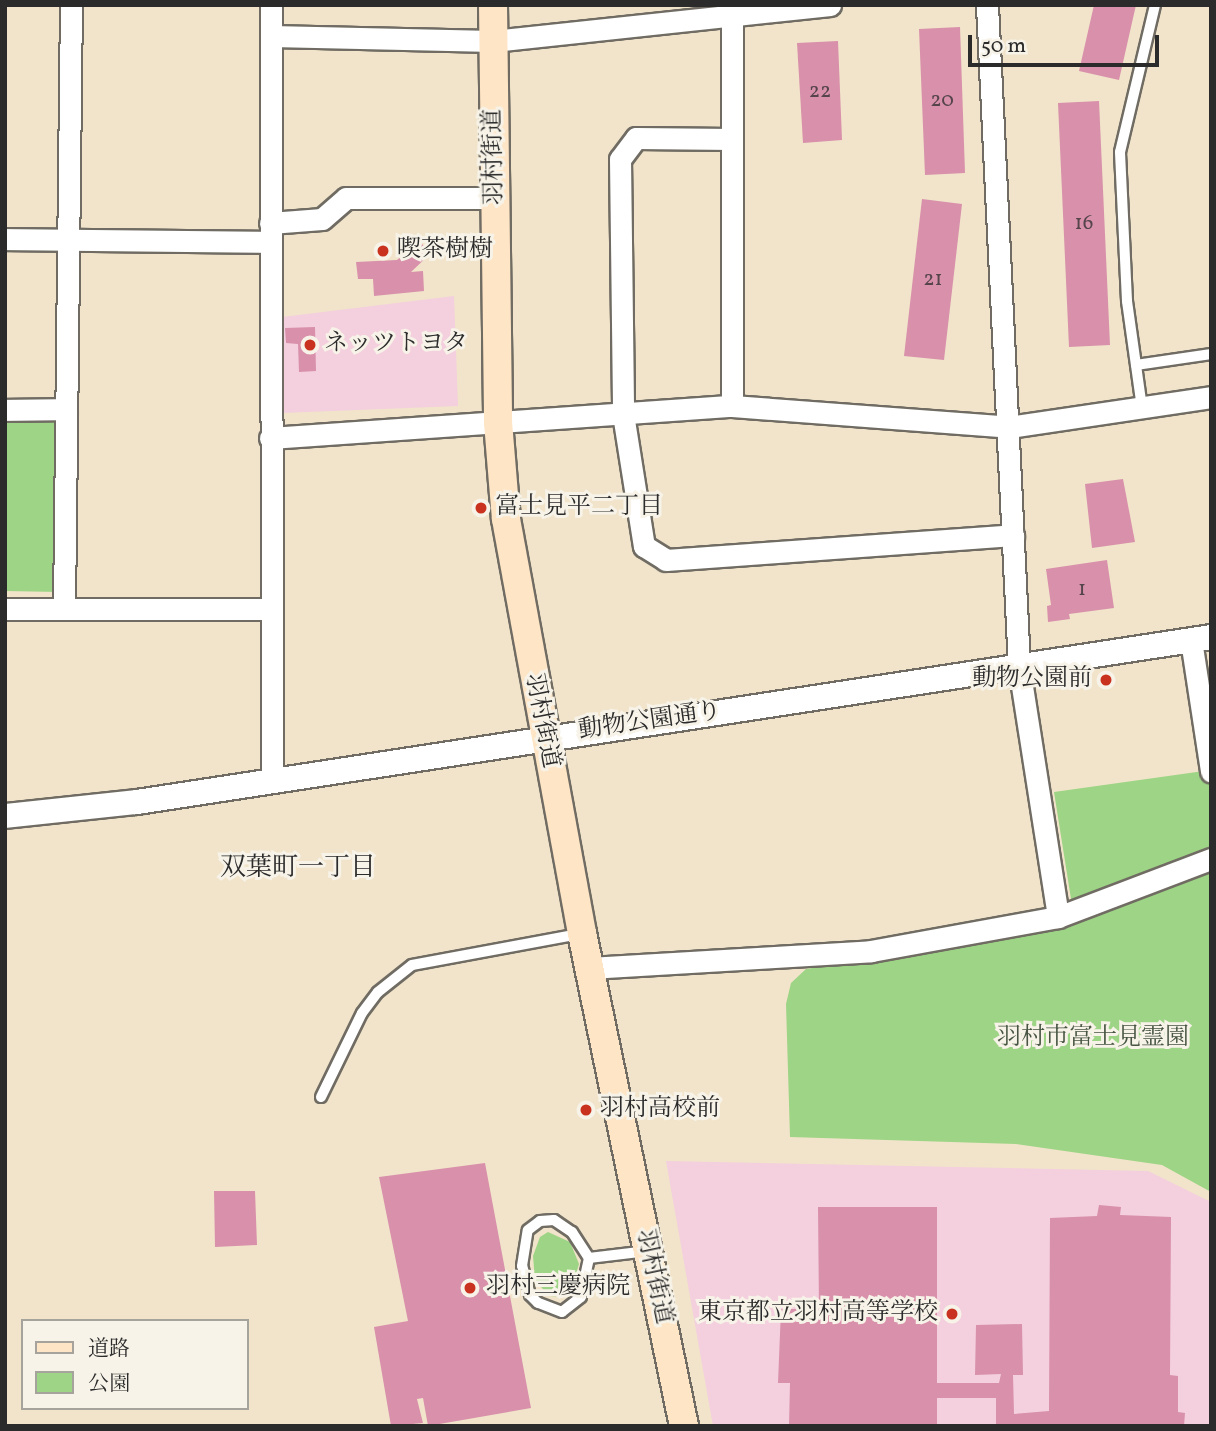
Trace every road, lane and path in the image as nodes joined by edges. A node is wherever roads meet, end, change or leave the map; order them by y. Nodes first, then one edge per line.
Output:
1 (71, 5) edge
2 (271, 5) edge
3 (493, 5) edge
4 (830, 5) edge
5 (987, 5) edge
6 (1156, 5) edge
7 (732, 10) edge
8 (271, 36) junction
9 (493, 41) junction
10 (732, 139) junction
11 (496, 198) junction
12 (270, 233) junction
13 (5, 239) edge
14 (68, 240) junction
15 (1211, 354) edge
16 (1136, 365) junction
17 (1211, 397) edge
18 (732, 406) junction
19 (1142, 408) junction
20 (66, 409) junction
21 (5, 410) edge
22 (623, 414) junction
23 (498, 422) junction
24 (1009, 427) junction
25 (270, 438) junction
26 (1013, 535) junction
27 (5, 608) edge
28 (64, 609) junction
29 (269, 609) junction
30 (1201, 638) edge
31 (1019, 667) junction
32 (544, 738) junction
33 (1211, 771) edge
34 (272, 782) junction
35 (5, 816) edge
36 (1211, 859) edge
37 (1058, 917) junction
38 (582, 933) junction
39 (589, 968) junction
40 (321, 1097) dead end
41 (648, 1251) junction
42 (589, 1258) junction
43 (684, 1426) edge

1 - 14 street
2 - 8 street
3 - 9 main road, 羽村街道
4 - 7 street
5 - 24 street
6 - 16 lane
7 - 9 street
7 - 10 street
8 - 9 street
8 - 12 street
9 - 11 main road, 羽村街道
10 - 18 street
10 - 22 street
11 - 12 street
11 - 23 main road, 羽村街道
12 - 14 street
12 - 25 street
13 - 14 street
14 - 20 street
15 - 16 lane
16 - 19 lane
17 - 19 street
18 - 22 street
18 - 24 street
19 - 24 street
20 - 21 street
20 - 28 street
22 - 23 street
22 - 26 street
23 - 25 street
23 - 32 main road, 羽村街道
24 - 26 street
25 - 29 street
26 - 31 street
27 - 28 street
28 - 29 street
29 - 34 street
30 - 31 street, 動物公園通り
30 - 33 street
31 - 32 street, 動物公園通り
31 - 37 street
32 - 34 street, 動物公園通り
32 - 38 main road, 羽村街道
34 - 35 street, 動物公園通り
36 - 37 street
37 - 39 street
38 - 39 main road, 羽村街道
38 - 40 lane
39 - 41 main road, 羽村街道
41 - 42 lane
41 - 43 main road, 羽村街道
42 - 42 lane

